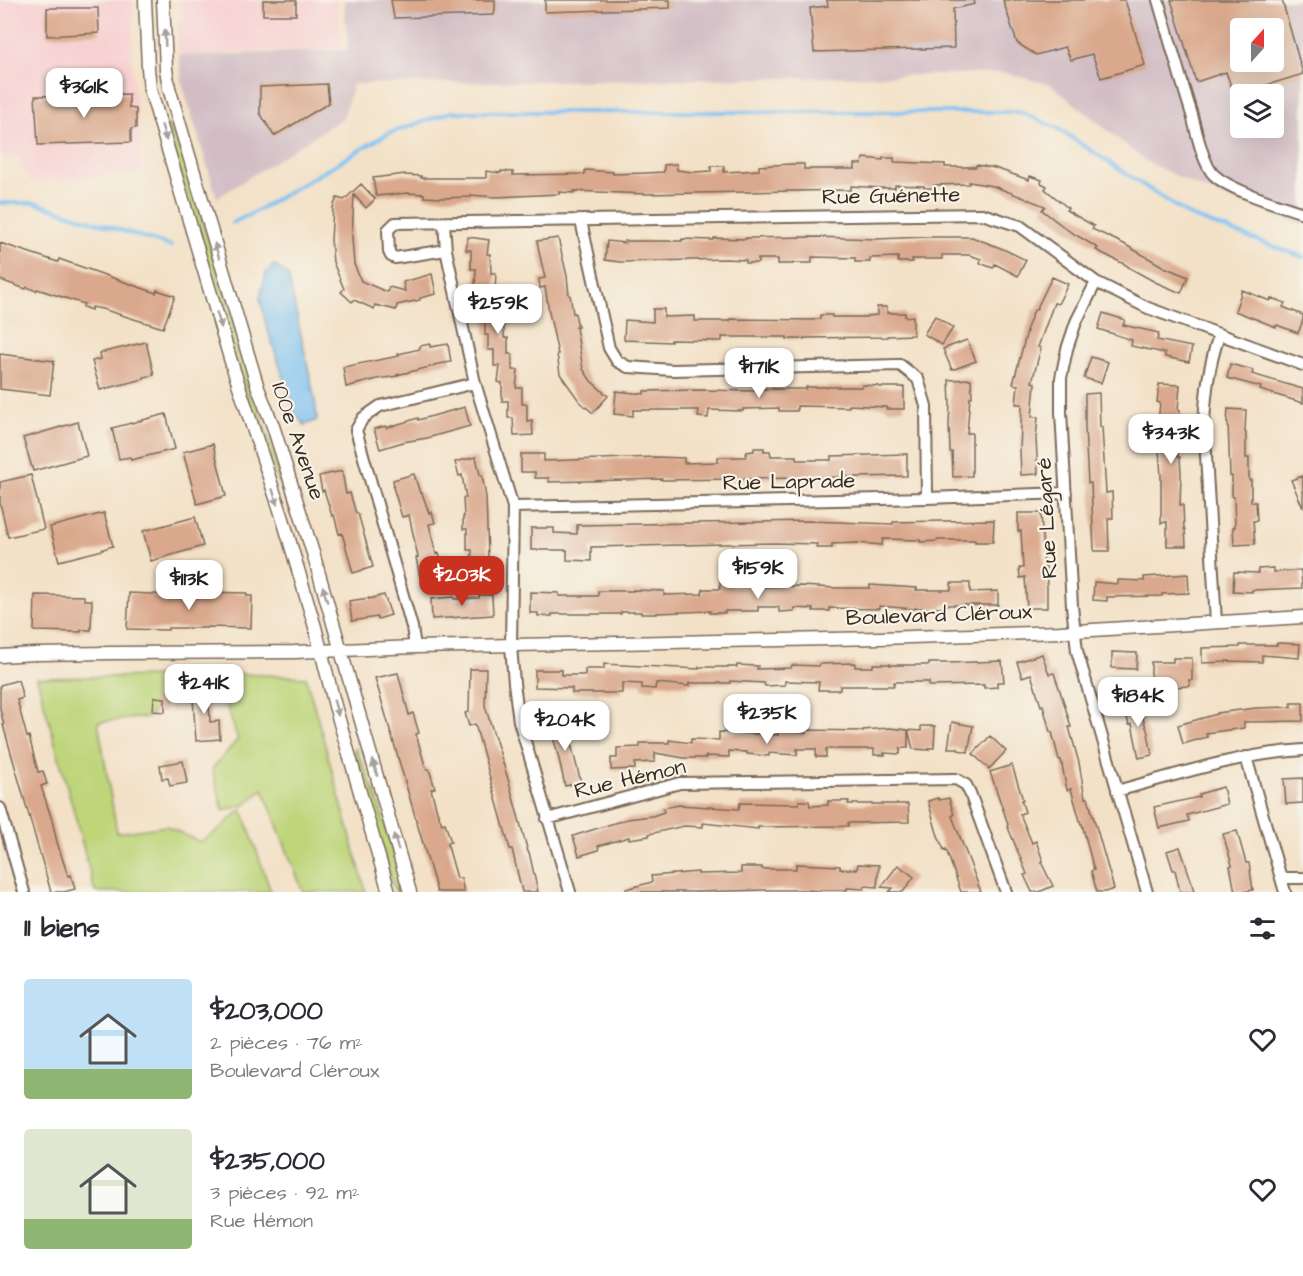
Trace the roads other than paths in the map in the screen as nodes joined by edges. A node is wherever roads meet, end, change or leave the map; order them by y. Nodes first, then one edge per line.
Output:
1 (145, 0) edge
2 (163, 0) edge
3 (1158, 0) edge
4 (1303, 213) edge
5 (581, 221) junction
6 (444, 223) junction
7 (446, 250) junction
8 (1096, 282) junction
9 (1219, 334) junction
10 (1303, 364) edge
11 (475, 383) junction
12 (1066, 493) junction
13 (927, 498) junction
14 (513, 507) junction
15 (1303, 617) edge
16 (1216, 622) junction
17 (1074, 631) junction
18 (511, 646) junction
19 (415, 647) junction
20 (342, 650) junction
21 (321, 651) junction
22 (0, 656) edge
23 (1303, 750) edge
24 (1246, 757) junction
25 (1117, 791) junction
26 (0, 808) edge
27 (548, 819) junction
28 (1281, 878) junction
29 (1303, 878) edge
30 (24, 892) edge
31 (389, 892) edge
32 (410, 892) edge
33 (570, 892) edge
34 (1006, 892) edge
35 (1147, 892) edge
36 (1285, 892) edge

1 -> 21 street, 100e Avenue
20 -> 2 street, 100e Avenue
3 - 4 street
5 - 6 street, Rue Guénette
5 - 8 street, Rue Guénette
5 - 13 street
6 - 7 street
6 - 7 street, Rue Guénette
7 - 11 street
8 - 9 street, Rue Guénette
8 - 12 street, Rue Légaré
9 - 10 street, Rue Guénette
9 - 16 street
11 - 14 street
11 - 19 street
12 - 13 street, Rue Laprade
12 - 17 street, Rue Légaré
13 - 14 street, Rue Laprade
14 - 18 street
15 - 16 street, Boulevard Cléroux
16 - 17 street, Boulevard Cléroux
17 - 18 street, Boulevard Cléroux
17 - 25 street, Rue Légaré
18 - 19 street, Boulevard Cléroux
18 - 27 street
19 - 20 street, Boulevard Cléroux
20 - 21 street, Boulevard Cléroux
32 -> 20 street, 100e Avenue
21 - 22 street, Boulevard Cléroux
21 -> 31 street, 100e Avenue
23 - 24 street
24 - 25 street
24 - 28 street
25 - 35 street, Rue Légaré
26 - 30 street
27 - 33 street
27 - 34 street, Rue Hémon
28 - 29 street
28 - 36 street

